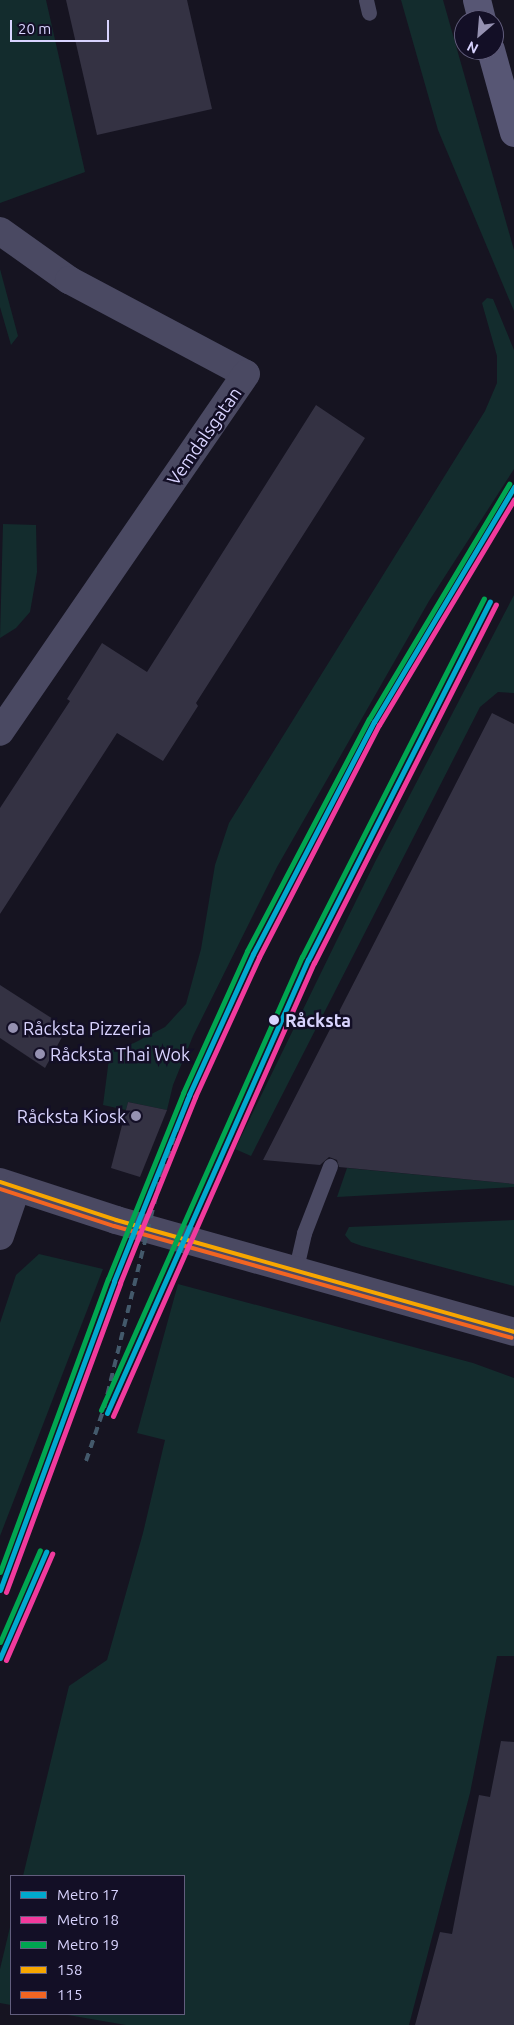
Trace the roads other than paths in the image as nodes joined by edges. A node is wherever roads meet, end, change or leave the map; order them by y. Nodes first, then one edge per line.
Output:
1 (494, 60) edge
2 (514, 134) edge
3 (0, 231) edge
4 (0, 732) edge
5 (330, 1166) dead end
6 (8, 1186) edge
7 (0, 1236) edge
8 (296, 1268) junction
9 (514, 1332) edge

1 - 2 main road
3 - 4 street, Vemdalsgatan
5 - 8 lane
6 - 7 street
6 - 8 street
8 - 9 street

